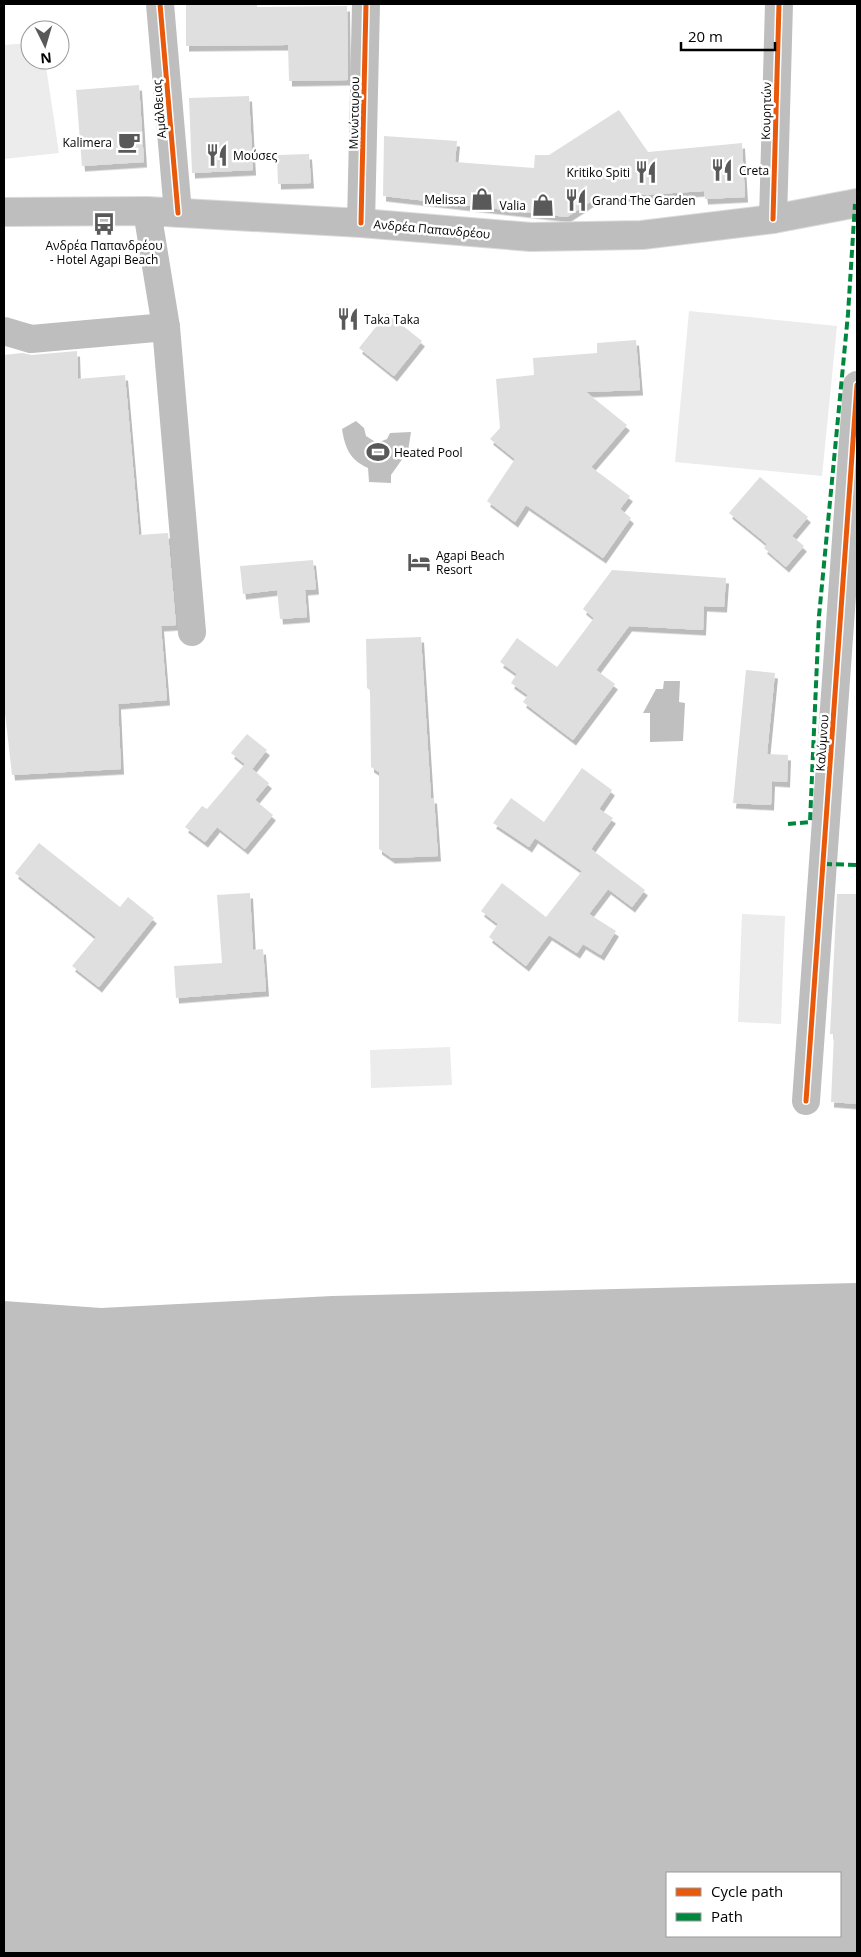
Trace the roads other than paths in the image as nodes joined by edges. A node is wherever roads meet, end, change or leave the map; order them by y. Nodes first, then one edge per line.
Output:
1 (160, 4) edge
2 (366, 4) edge
3 (779, 4) edge
4 (857, 203) edge
5 (146, 211) junction
6 (4, 212) edge
7 (178, 213) junction
8 (773, 219) junction
9 (361, 223) junction
10 (166, 327) junction
11 (4, 331) edge
12 (857, 385) edge
13 (192, 632) dead end
14 (806, 1101) dead end

1 - 7 street, Αμάλθειας
2 - 9 street, Μινώταυρου
3 - 8 street, Κουρητών
4 - 8 street, Ανδρέα Παπανδρέου
5 - 6 street, Ανδρέα Παπανδρέου
5 - 7 street, Ανδρέα Παπανδρέου
5 - 10 street
7 - 9 street, Ανδρέα Παπανδρέου
8 - 9 street, Ανδρέα Παπανδρέου
10 - 11 street
10 - 13 street
12 - 14 street, Καλύμνου

